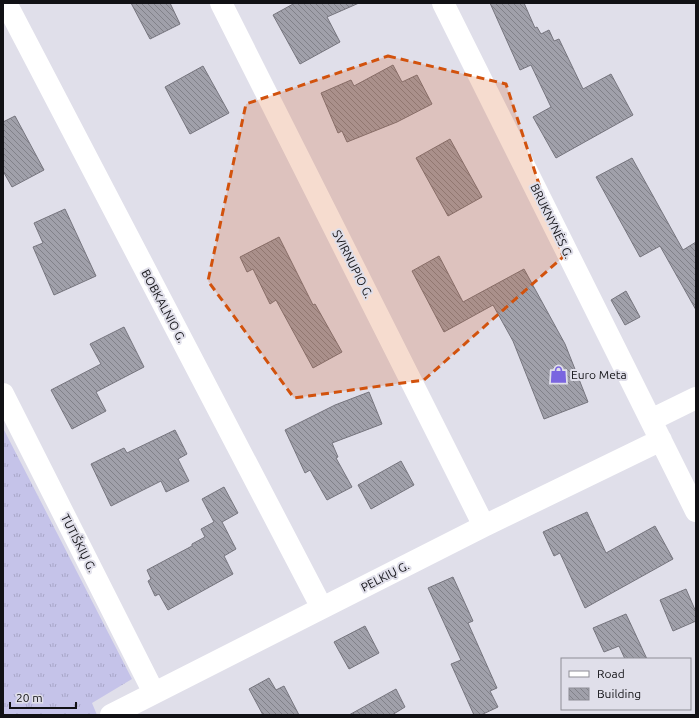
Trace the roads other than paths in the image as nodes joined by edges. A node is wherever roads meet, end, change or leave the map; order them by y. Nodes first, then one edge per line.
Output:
1 (6, 3) edge
2 (221, 3) edge
3 (443, 3) edge
4 (3, 394) edge
5 (696, 398) edge
6 (651, 420) junction
7 (661, 440) junction
8 (696, 511) edge
9 (484, 526) junction
10 (322, 608) junction
11 (154, 693) junction
12 (111, 715) edge

1 - 10 street, BOBKALNIO G.
2 - 9 street, SVIRNUPIO G.
3 - 6 street, BRUKNYNĖS G.
4 - 11 street, TUTIŠKIŲ G.
5 - 6 street
6 - 7 street, BRUKNYNĖS G.
7 - 8 street, BRUKNYNĖS G.
7 - 9 street, PELKIŲ G.
9 - 10 street, PELKIŲ G.
10 - 11 street, PELKIŲ G.
11 - 12 street, PELKIŲ G.

